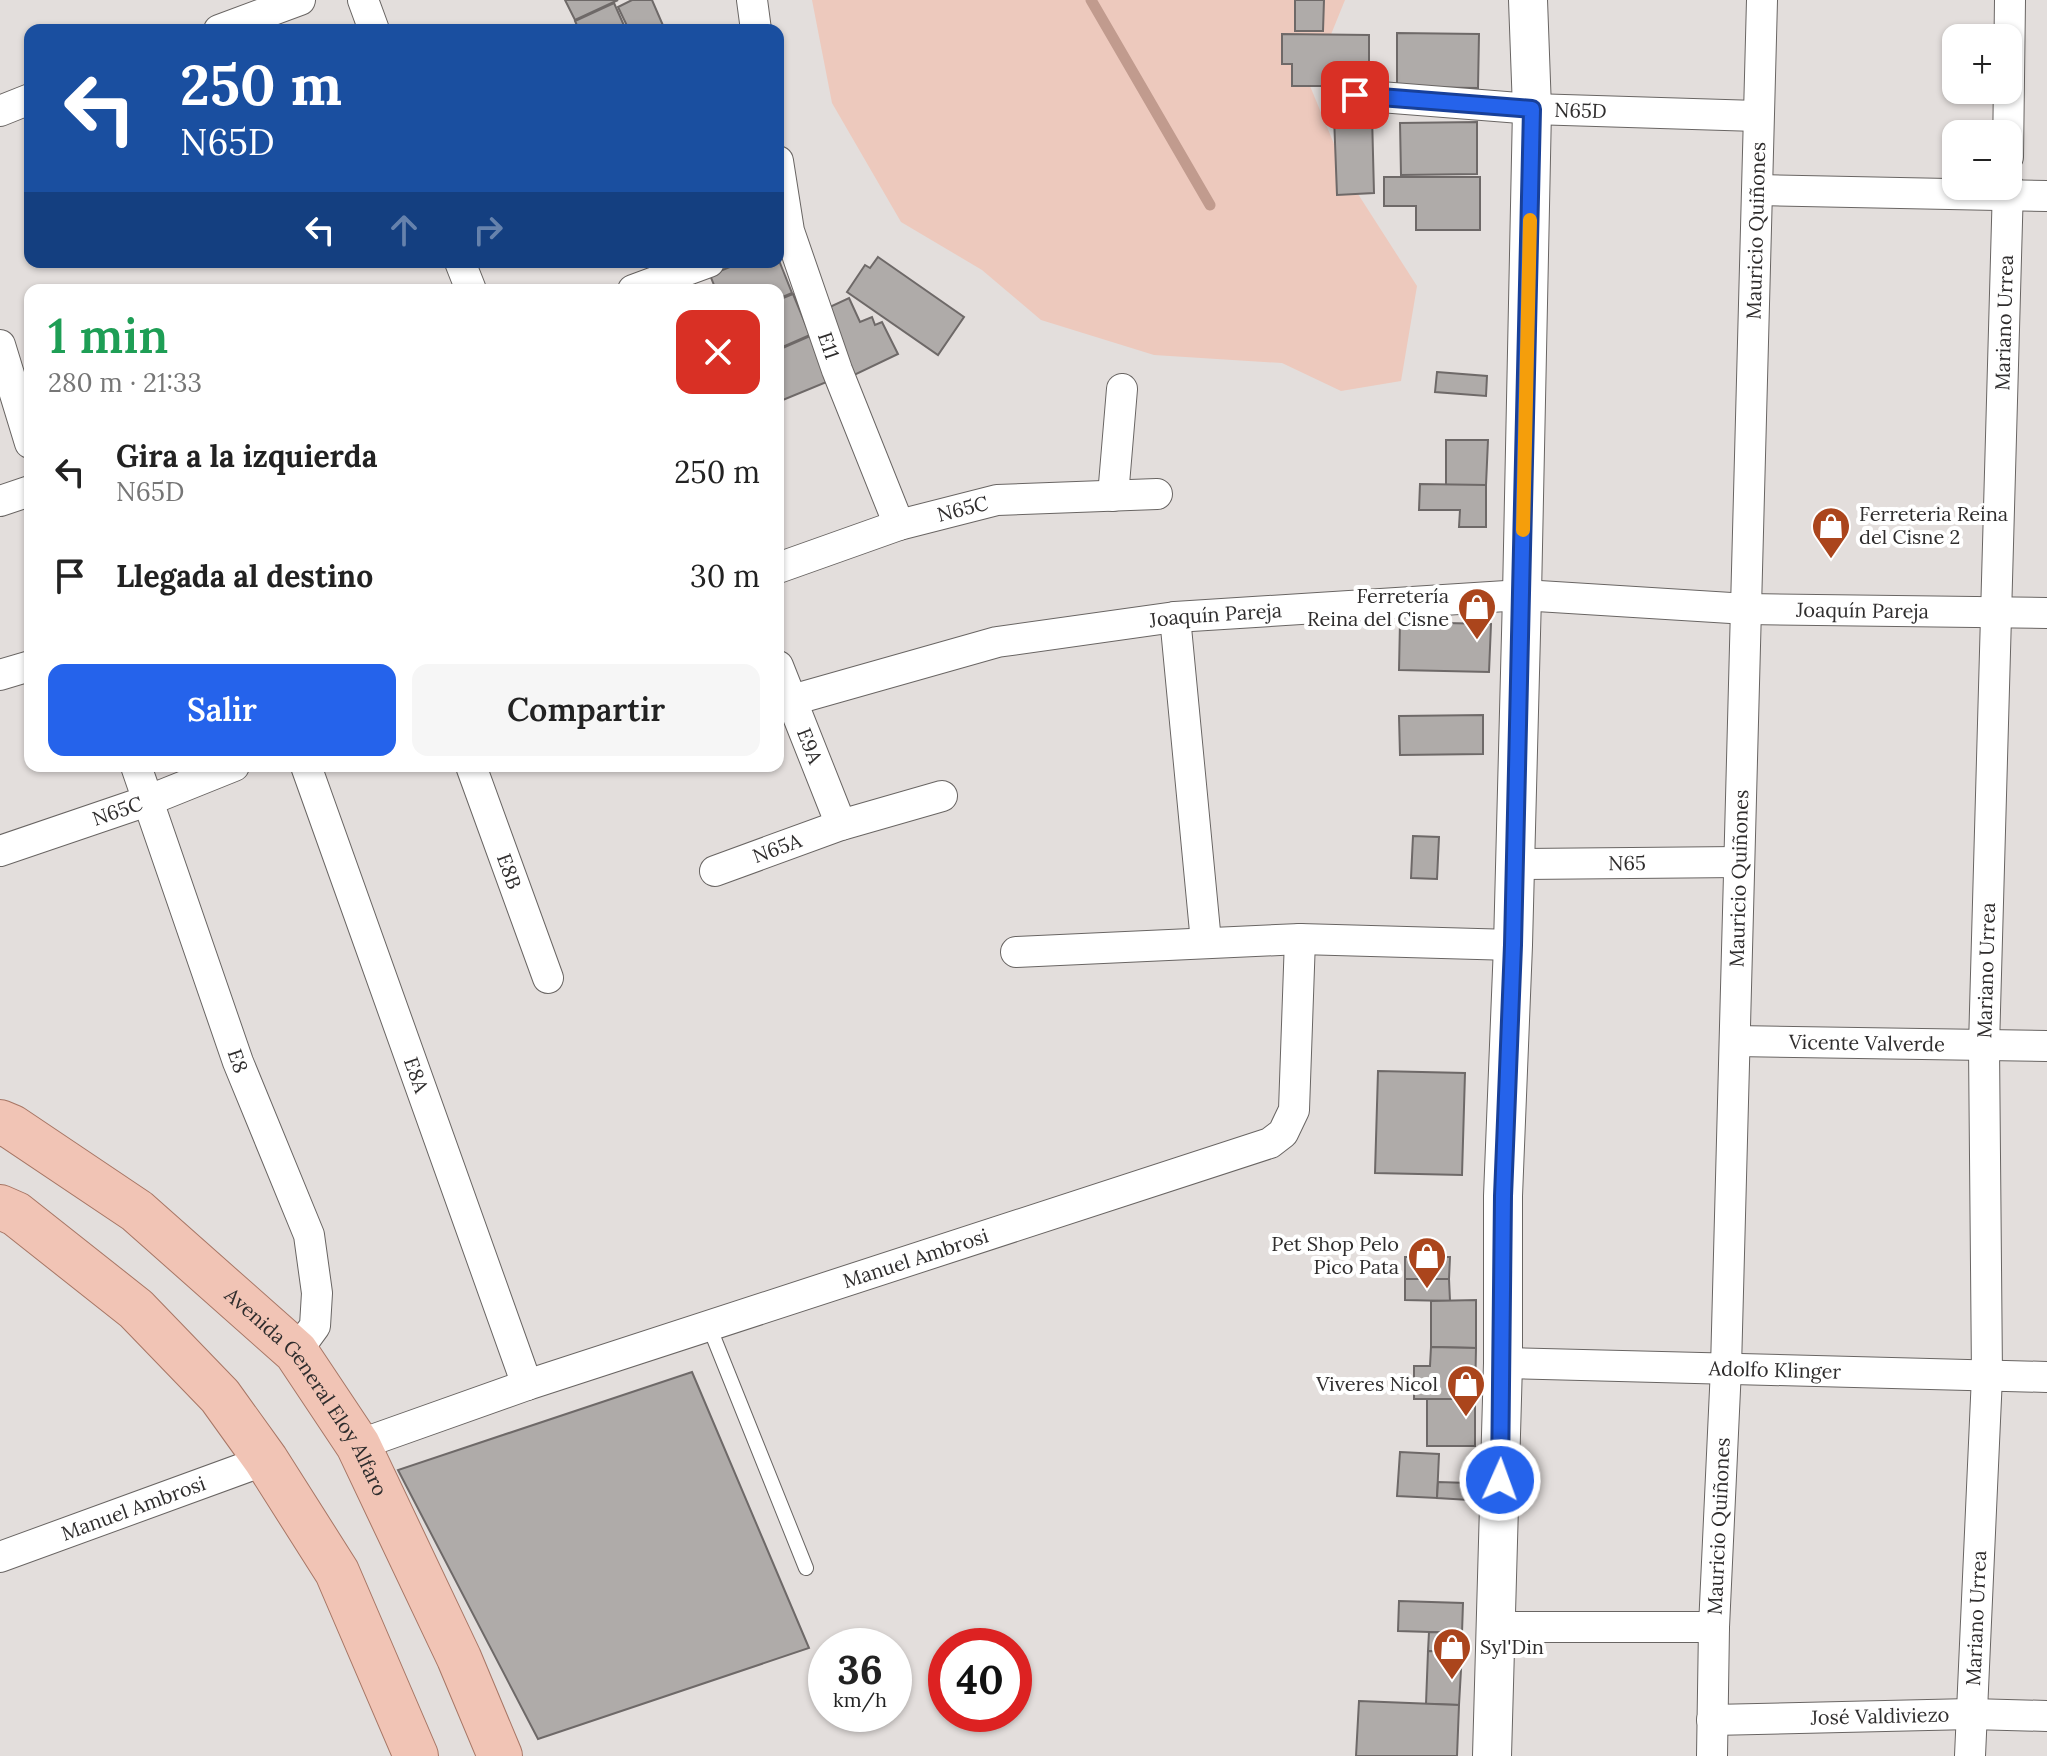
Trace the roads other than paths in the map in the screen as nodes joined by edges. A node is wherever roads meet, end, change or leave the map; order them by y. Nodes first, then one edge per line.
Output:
1 (300, 0) edge
2 (363, 0) edge
3 (752, 0) edge
4 (1528, 0) edge
5 (1762, 0) edge
6 (2010, 0) edge
7 (235, 24) edge
8 (372, 24) edge
9 (755, 24) edge
10 (1355, 95) dead end
11 (24, 101) edge
12 (1532, 109) junction
13 (0, 111) edge
14 (1757, 116) junction
15 (2008, 120) edge
16 (1759, 190) junction
17 (1942, 191) edge
18 (2022, 193) edge
19 (2047, 196) edge
20 (2008, 200) edge
21 (784, 237) edge
22 (694, 268) edge
23 (655, 284) edge
24 (0, 345) edge
25 (1122, 389) dead end
26 (24, 423) edge
27 (24, 493) edge
28 (1157, 494) dead end
29 (1113, 496) junction
30 (0, 501) edge
31 (899, 525) junction
32 (784, 566) edge
33 (1522, 595) junction
34 (1747, 609) junction
35 (1998, 612) junction
36 (2047, 613) edge
37 (1175, 617) junction
38 (24, 668) edge
39 (0, 675) edge
40 (784, 701) edge
41 (138, 772) edge
42 (219, 772) edge
43 (308, 772) edge
44 (473, 772) edge
45 (942, 796) dead end
46 (147, 801) junction
47 (841, 825) junction
48 (0, 851) edge
49 (1739, 862) junction
50 (1515, 864) junction
51 (715, 871) dead end
52 (1300, 939) junction
53 (1206, 942) junction
54 (1513, 945) junction
55 (1016, 952) dead end
56 (548, 978) dead end
57 (1735, 1041) junction
58 (1984, 1046) junction
59 (2047, 1046) edge
60 (0, 1122) edge
61 (0, 1207) edge
62 (709, 1326) junction
63 (296, 1352) junction
64 (1503, 1363) junction
65 (1726, 1368) junction
66 (1987, 1376) junction
67 (2047, 1377) edge
68 (527, 1385) junction
69 (358, 1445) junction
70 (266, 1460) junction
71 (0, 1557) edge
72 (806, 1568) dead end
73 (1496, 1627) junction
74 (1714, 1627) junction
75 (1971, 1714) junction
76 (2047, 1716) edge
77 (1712, 1720) junction
78 (416, 1756) edge
79 (500, 1756) edge
80 (1492, 1756) edge
81 (1712, 1756) edge
82 (1970, 1756) edge

1 - 7 street
2 - 8 street
3 - 9 street
4 - 12 street
5 - 14 street, Mauricio Quiñones
6 - 15 street
10 - 12 street, N65D
11 - 13 street
12 - 14 street, N65D
12 - 33 street
14 - 16 street, Mauricio Quiñones
16 - 17 street
16 - 34 street, Mauricio Quiñones
18 - 19 street
20 - 35 street, Mariano Urrea
21 - 31 street, E11
22 - 23 street
24 - 26 street
25 - 29 street
27 - 30 street
28 - 29 street, N65C
29 - 31 street, N65C
31 - 32 street, N65C
33 - 34 street, Joaquín Pareja
33 - 37 street, Joaquín Pareja
33 - 50 street
34 - 35 street, Joaquín Pareja
34 - 49 street, Mauricio Quiñones
35 - 36 street, Joaquín Pareja
35 - 58 street, Mariano Urrea
37 - 40 street, Joaquín Pareja
37 - 53 street
38 - 39 street
40 - 47 street, E9A
41 - 46 street, E8
42 - 46 street, N65C
43 - 68 street, E8A
44 - 56 street, E8B
45 - 47 street, N65A
46 - 48 street, N65C
46 - 63 street, E8
47 - 51 street, N65A
49 - 50 street, N65
49 - 57 street, Mauricio Quiñones
50 - 54 street
52 - 53 street
52 - 54 street
52 - 62 street, Manuel Ambrosi
53 - 55 street
54 - 64 street
57 - 58 street, Vicente Valverde
57 - 65 street, Mauricio Quiñones
58 - 59 street, Vicente Valverde
58 - 66 street, Mariano Urrea
60 - 63 main road, Avenida General Eloy Alfaro
61 - 70 main road
62 - 68 street, Manuel Ambrosi
62 - 72 lane
63 - 69 main road, Avenida General Eloy Alfaro
64 - 65 street, Adolfo Klinger
64 - 73 street
65 - 66 street, Adolfo Klinger
65 - 74 street, Mauricio Quiñones
66 - 67 street, Adolfo Klinger
66 - 75 street, Mariano Urrea
68 - 69 street, Manuel Ambrosi
69 - 79 main road, Avenida General Eloy Alfaro
70 - 71 street, Manuel Ambrosi
70 - 78 main road
73 - 74 street
73 - 80 street
74 - 77 street, Mauricio Quiñones
75 - 76 street, José Valdiviezo
75 - 77 street, José Valdiviezo
75 - 82 street, Mariano Urrea
77 - 81 street, Mauricio Quiñones

